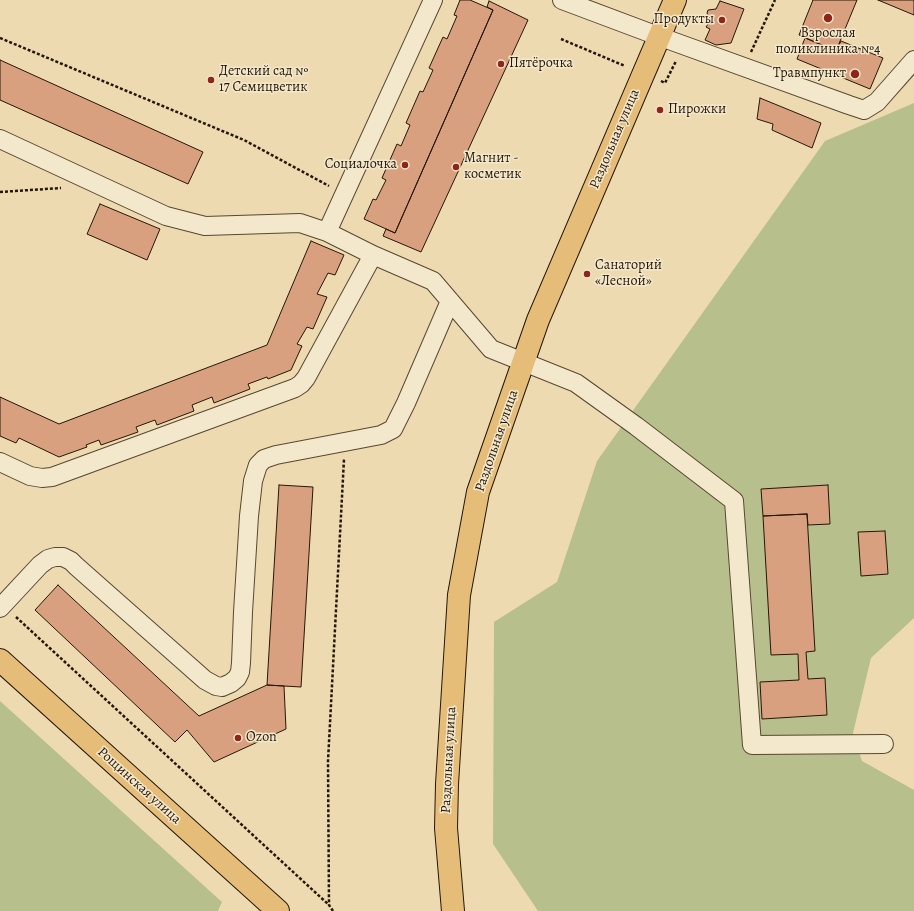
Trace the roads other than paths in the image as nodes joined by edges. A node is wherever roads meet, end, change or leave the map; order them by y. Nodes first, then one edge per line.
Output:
1 (433, 0) edge
2 (562, 0) edge
3 (675, 0) edge
4 (658, 36) junction
5 (914, 60) edge
6 (0, 139) edge
7 (327, 232) junction
8 (373, 255) junction
9 (450, 300) junction
10 (524, 362) junction
11 (0, 462) edge
12 (1, 606) edge
13 (0, 660) edge
14 (884, 744) dead end
15 (278, 911) edge
16 (453, 911) edge

1 - 7 lane
2 - 4 lane
3 - 4 main road, Раздольная улица
4 - 5 lane
4 - 10 main road, Раздольная улица
6 - 7 lane
7 - 8 lane
8 - 9 lane
8 - 11 lane
9 - 10 lane
9 - 12 lane
10 - 14 lane
10 - 16 main road, Раздольная улица
13 - 15 main road, Рощинская улица

